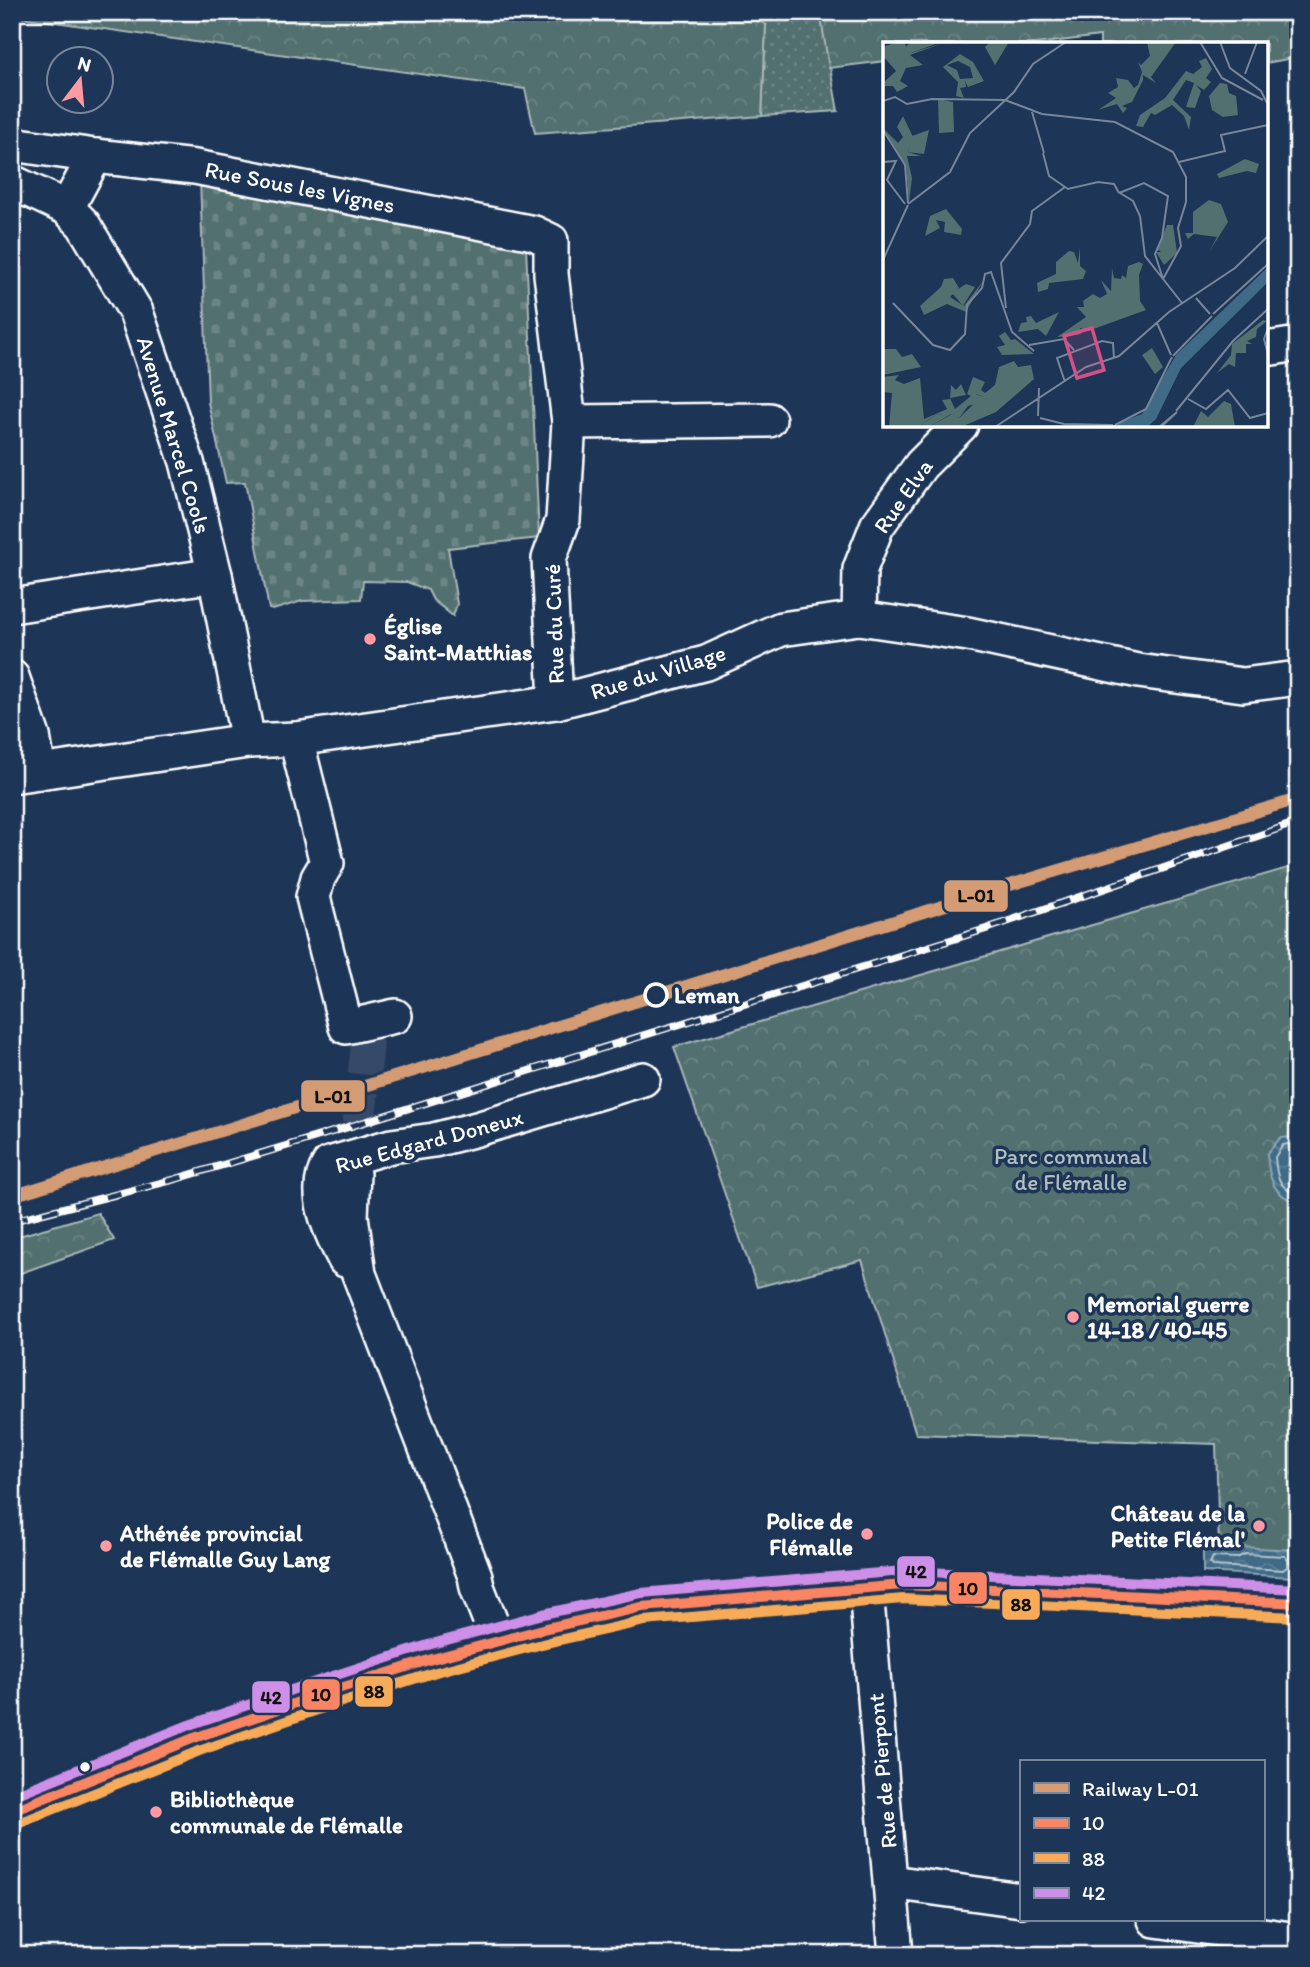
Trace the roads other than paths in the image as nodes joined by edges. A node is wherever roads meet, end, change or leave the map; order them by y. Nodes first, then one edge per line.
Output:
1 (12, 144) edge
2 (95, 156) junction
3 (12, 183) edge
4 (67, 208) junction
5 (551, 274) joint
6 (1298, 344) edge
7 (1268, 349) edge
8 (769, 420) dead end
9 (569, 422) junction
10 (959, 427) edge
11 (215, 575) junction
12 (12, 607) edge
13 (859, 618) junction
14 (12, 677) edge
15 (1298, 678) edge
16 (556, 702) junction
17 (296, 739) junction
18 (248, 741) junction
19 (26, 774) edge
20 (327, 863) junction
21 (361, 1010) tunnel mouth
22 (395, 1016) dead end
23 (643, 1079) dead end
24 (353, 1174) tunnel mouth
25 (359, 1274) junction
26 (866, 1588) junction
27 (1298, 1603) edge
28 (498, 1641) junction
29 (12, 1811) edge
30 (891, 1882) junction
31 (1020, 1900) edge
32 (1169, 1922) edge
33 (1298, 1940) edge
34 (896, 1955) edge

1 - 2 street, Rue Sous les Vignes
2 - 4 street
2 - 5 street, Rue Sous les Vignes
3 - 4 street, Avenue Marcel Cools
4 - 11 street, Avenue Marcel Cools
5 - 9 street, Rue du Curé
6 - 7 street
8 - 9 street
9 - 16 street, Rue du Curé
10 - 13 street, Rue Elva
11 - 12 street
11 - 18 street, Avenue Marcel Cools
13 - 15 street, Rue du Village
13 - 16 street, Rue du Village
14 - 19 street
16 - 17 street, Rue du Village
17 - 18 street, Rue du Village
17 - 20 street
18 - 19 street, Rue du Village
20 - 21 street
20 - 22 street
23 - 25 street, Rue Edgard Doneux
24 - 25 street, Rue Edgard Doneux
25 - 28 street, Rue Edgard Doneux
26 - 27 street
26 - 28 street
26 - 30 street, Rue de Pierpont
28 - 29 street
30 - 31 street
30 - 34 street, Rue de Pierpont
32 - 33 street

